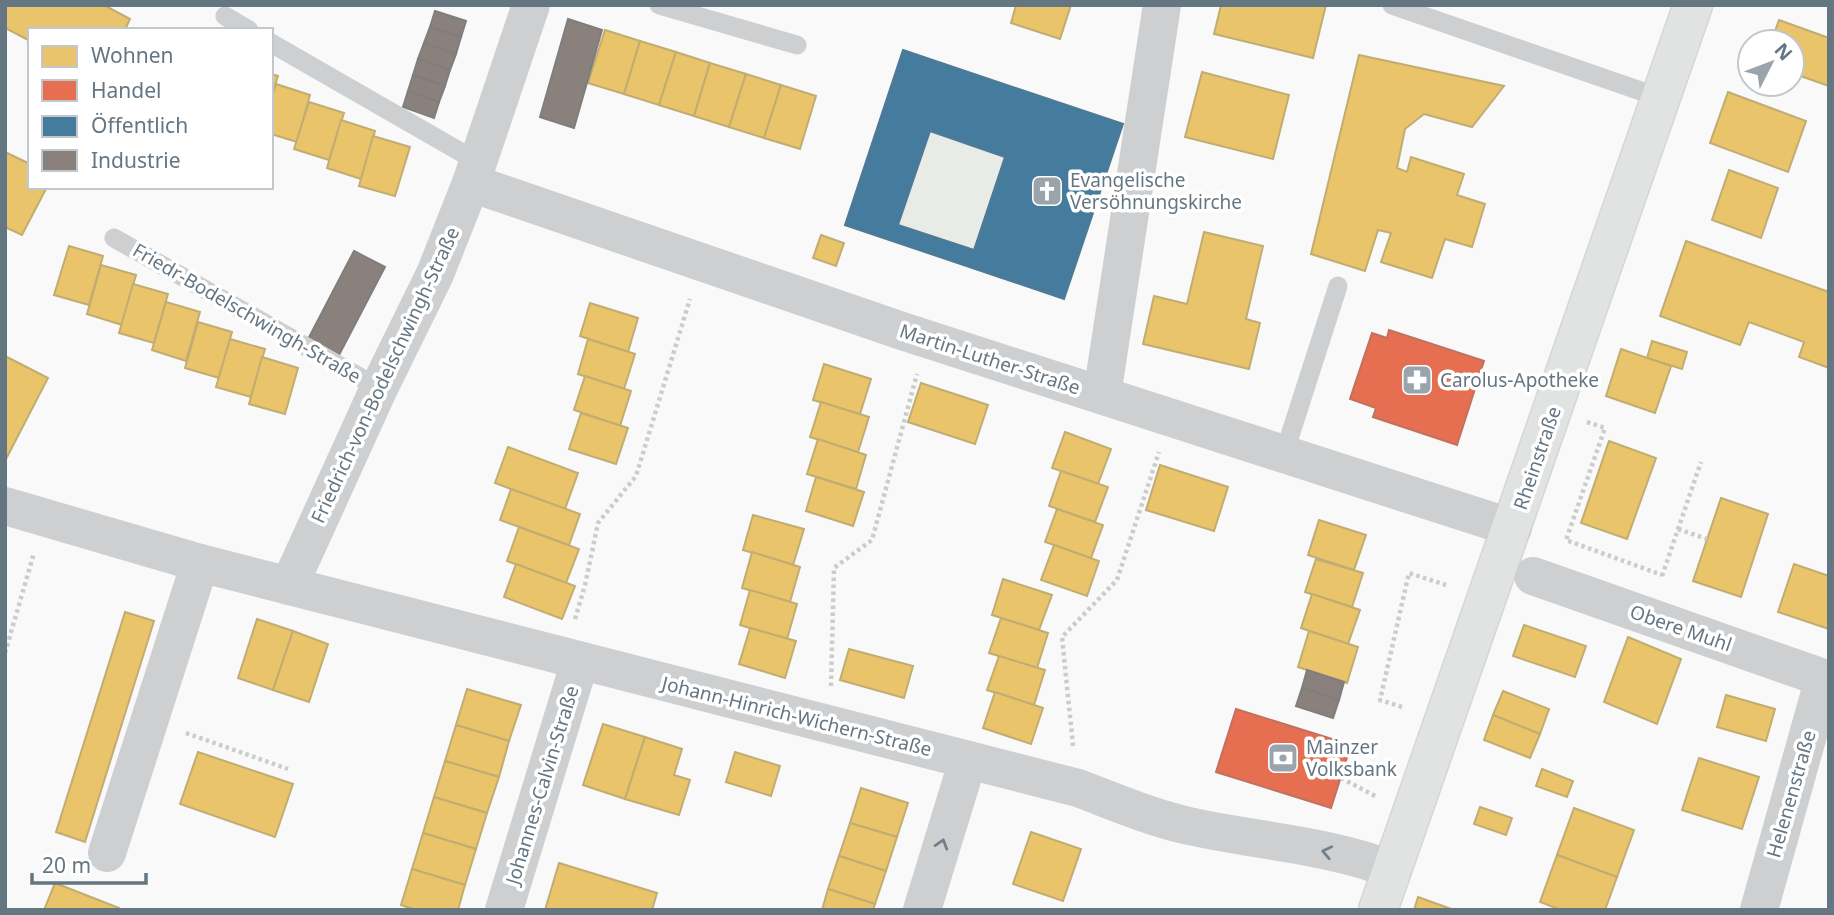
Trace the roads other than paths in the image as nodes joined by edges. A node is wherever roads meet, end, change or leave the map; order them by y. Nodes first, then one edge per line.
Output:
1 (531, 5) edge
2 (659, 5) edge
3 (1162, 5) edge
4 (1392, 5) edge
5 (1693, 5) edge
6 (225, 16) dead end
7 (246, 28) edge
8 (273, 44) edge
9 (797, 45) dead end
10 (1661, 98) junction
11 (474, 172) junction
12 (114, 238) dead end
13 (1338, 286) dead end
14 (379, 388) junction
15 (1102, 395) junction
16 (1284, 454) junction
17 (5, 506) edge
18 (1513, 528) junction
19 (200, 562) junction
20 (1533, 576) dead end
21 (289, 586) junction
22 (572, 658) junction
23 (1826, 679) edge
24 (968, 760) junction
25 (107, 853) dead end
26 (1393, 870) junction
27 (504, 910) edge
28 (922, 910) edge
29 (1378, 910) edge
30 (1759, 910) edge

1 - 11 street, Friedrich-von-Bodelschwingh-Straße
2 - 9 lane
3 - 15 street
4 - 10 lane
5 - 10 main road, Rheinstraße
6 - 7 lane
8 - 11 lane
10 - 18 main road, Rheinstraße
11 - 14 street, Friedrich-von-Bodelschwingh-Straße
11 - 15 street, Martin-Luther-Straße
12 - 14 lane, Friedr-Bodelschwingh-Straße
13 - 16 lane
14 - 21 street, Friedrich-von-Bodelschwingh-Straße
15 - 16 street, Martin-Luther-Straße
16 - 18 street, Martin-Luther-Straße
17 - 19 street, Johann-Hinrich-Wichern-Straße
18 - 26 main road, Rheinstraße
19 - 21 street, Johann-Hinrich-Wichern-Straße
19 - 25 street
20 - 23 street, Obere Muhl
21 - 22 street, Johann-Hinrich-Wichern-Straße
22 - 24 street, Johann-Hinrich-Wichern-Straße
22 - 27 street, Johannes-Calvin-Straße
23 - 30 street, Helenenstraße
26 -> 24 street, Johann-Hinrich-Wichern-Straße
28 -> 24 street
26 - 29 main road, Rheinstraße

